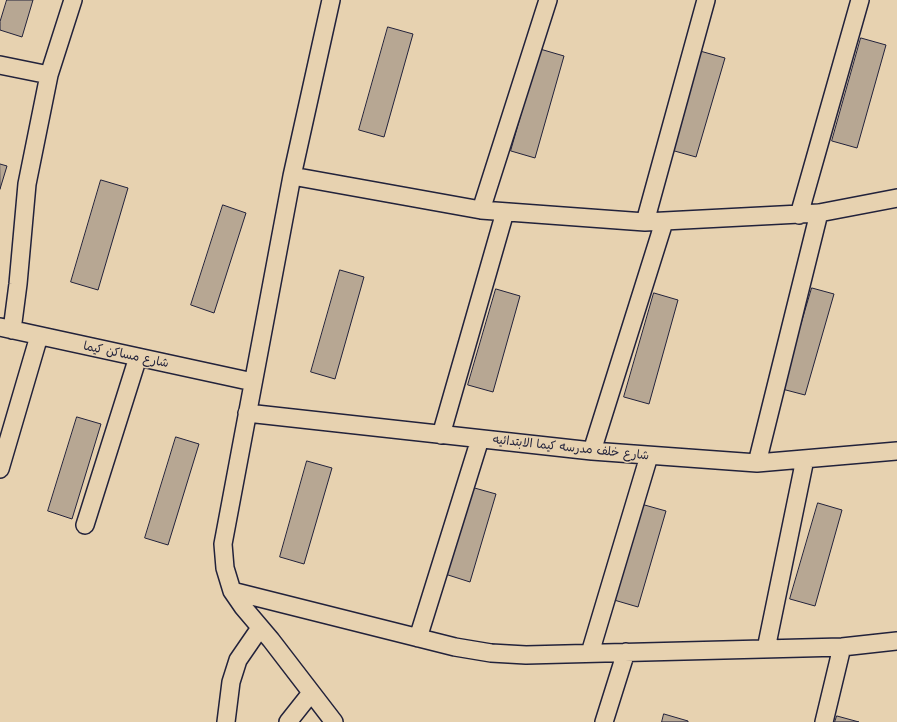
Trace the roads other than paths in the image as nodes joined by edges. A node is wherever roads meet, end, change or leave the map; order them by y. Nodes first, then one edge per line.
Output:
1 (73, 0) edge
2 (331, 0) edge
3 (548, 0) edge
4 (706, 0) edge
5 (860, 0) edge
6 (0, 65) edge
7 (49, 75) junction
8 (292, 176) junction
9 (897, 198) edge
10 (480, 210) junction
11 (505, 212) junction
12 (819, 213) junction
13 (799, 215) junction
14 (645, 222) junction
15 (664, 222) junction
16 (6, 328) edge
17 (39, 336) junction
18 (138, 357) junction
19 (253, 382) junction
20 (247, 413) junction
21 (441, 435) junction
22 (480, 439) junction
23 (592, 451) junction
24 (897, 451) edge
25 (649, 456) junction
26 (805, 459) junction
27 (757, 463) junction
28 (0, 469) edge
29 (85, 525) dead end
30 (232, 591) junction
31 (260, 628) junction
32 (418, 638) junction
33 (897, 641) edge
34 (842, 647) junction
35 (766, 648) junction
36 (626, 652) junction
37 (590, 653) junction
38 (311, 693) junction
39 (226, 722) edge
40 (288, 722) edge
41 (334, 722) edge
42 (604, 722) edge
43 (824, 722) edge

1 - 7 street
2 - 8 street
3 - 10 street
4 - 14 street
5 - 13 street
6 - 7 street
7 - 16 street
8 - 10 street
8 - 19 street
9 - 12 street
10 - 11 street
11 - 14 street
11 - 21 street
12 - 13 street
12 - 27 street
13 - 15 street
14 - 15 street
15 - 23 street
16 - 17 street, شارع مساكن كيما
17 - 18 street, شارع مساكن كيما
17 - 28 street
18 - 19 street, شارع مساكن كيما
18 - 29 street
19 - 20 street
20 - 21 street, شارع خلف مدرسه كيما الابتدائيه
20 - 30 street
21 - 22 street, شارع خلف مدرسه كيما الابتدائيه
22 - 23 street, شارع خلف مدرسه كيما الابتدائيه
22 - 32 street
23 - 25 street, شارع خلف مدرسه كيما الابتدائيه
24 - 26 street, شارع خلف مدرسه كيما الابتدائيه
25 - 27 street, شارع خلف مدرسه كيما الابتدائيه
25 - 37 street
26 - 27 street, شارع خلف مدرسه كيما الابتدائيه
26 - 35 street
30 - 31 street
30 - 32 street
31 - 38 street
31 - 39 street
32 - 37 street
33 - 34 street
34 - 35 street
34 - 43 street
35 - 36 street
36 - 37 street
36 - 42 street
38 - 40 street
38 - 41 street

